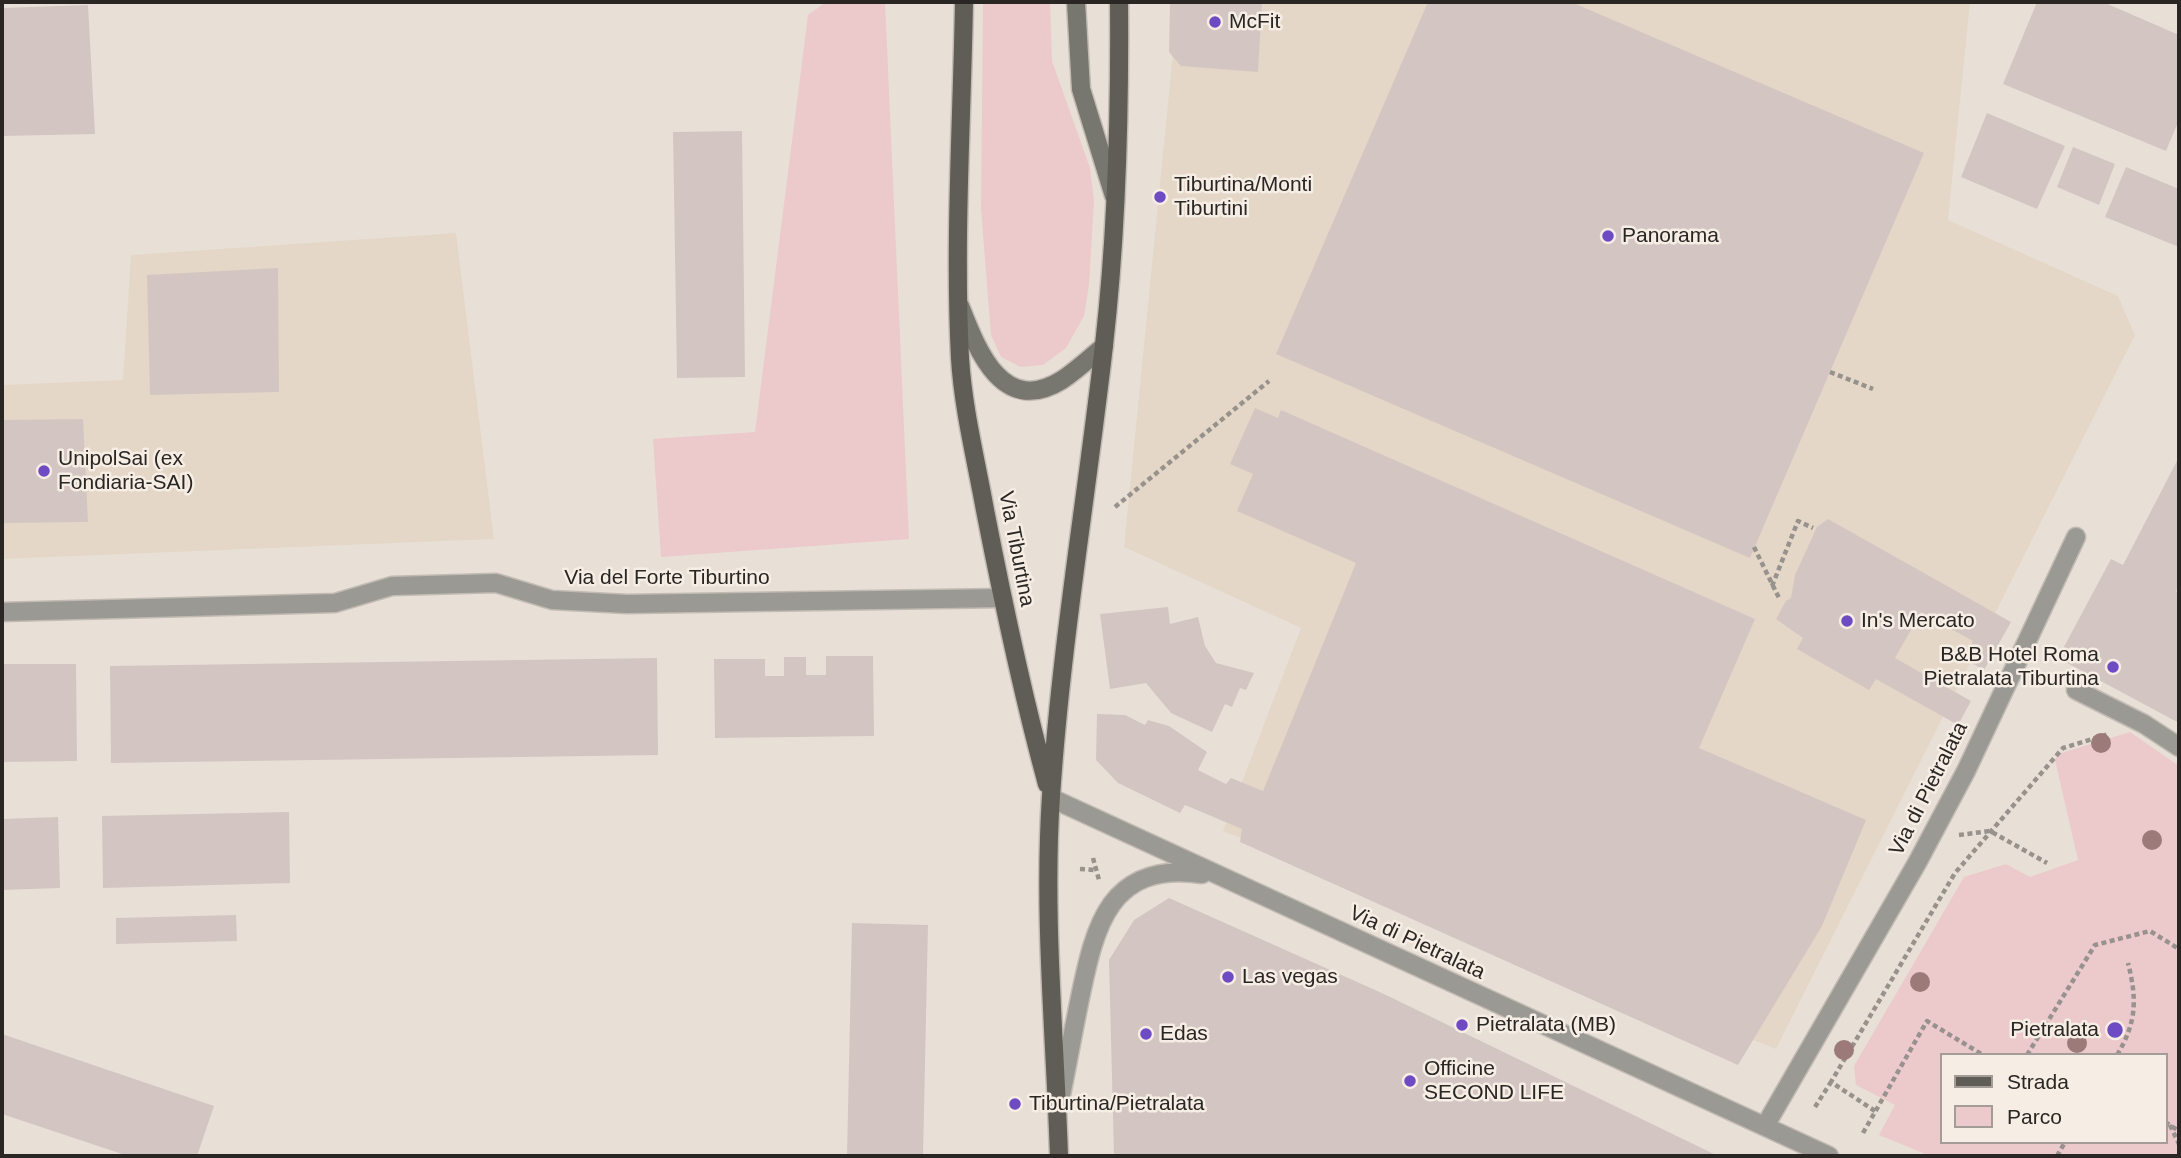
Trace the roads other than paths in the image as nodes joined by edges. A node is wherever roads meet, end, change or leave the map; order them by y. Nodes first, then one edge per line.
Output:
1 (964, 2) edge
2 (1076, 2) edge
3 (1120, 4) edge
4 (1115, 200) junction
5 (960, 306) junction
6 (1104, 346) junction
7 (2076, 537) dead end
8 (1002, 598) junction
9 (2, 612) edge
10 (2076, 690) dead end
11 (2179, 747) edge
12 (1051, 797) junction
13 (1227, 880) junction
14 (1058, 1110) junction
15 (1765, 1126) junction
16 (1059, 1156) edge
17 (1829, 1156) edge

1 - 5 main road, Via Tiburtina
2 - 4 main road, Via Tiburtina
3 - 4 main road, Via Tiburtina
4 - 6 main road, Via Tiburtina
5 - 6 main road, Via Tiburtina
5 - 8 main road, Via Tiburtina
6 - 12 main road, Via Tiburtina
7 - 15 street, Via di Pietralata
8 - 9 street, Via del Forte Tiburtino
8 - 12 main road, Via Tiburtina
10 - 11 street
12 - 13 street, Via di Pietralata
12 - 14 main road, Via Tiburtina
13 - 14 street
13 - 15 street, Via di Pietralata
14 - 16 main road, Via Tiburtina
15 - 17 street, Via di Pietralata

